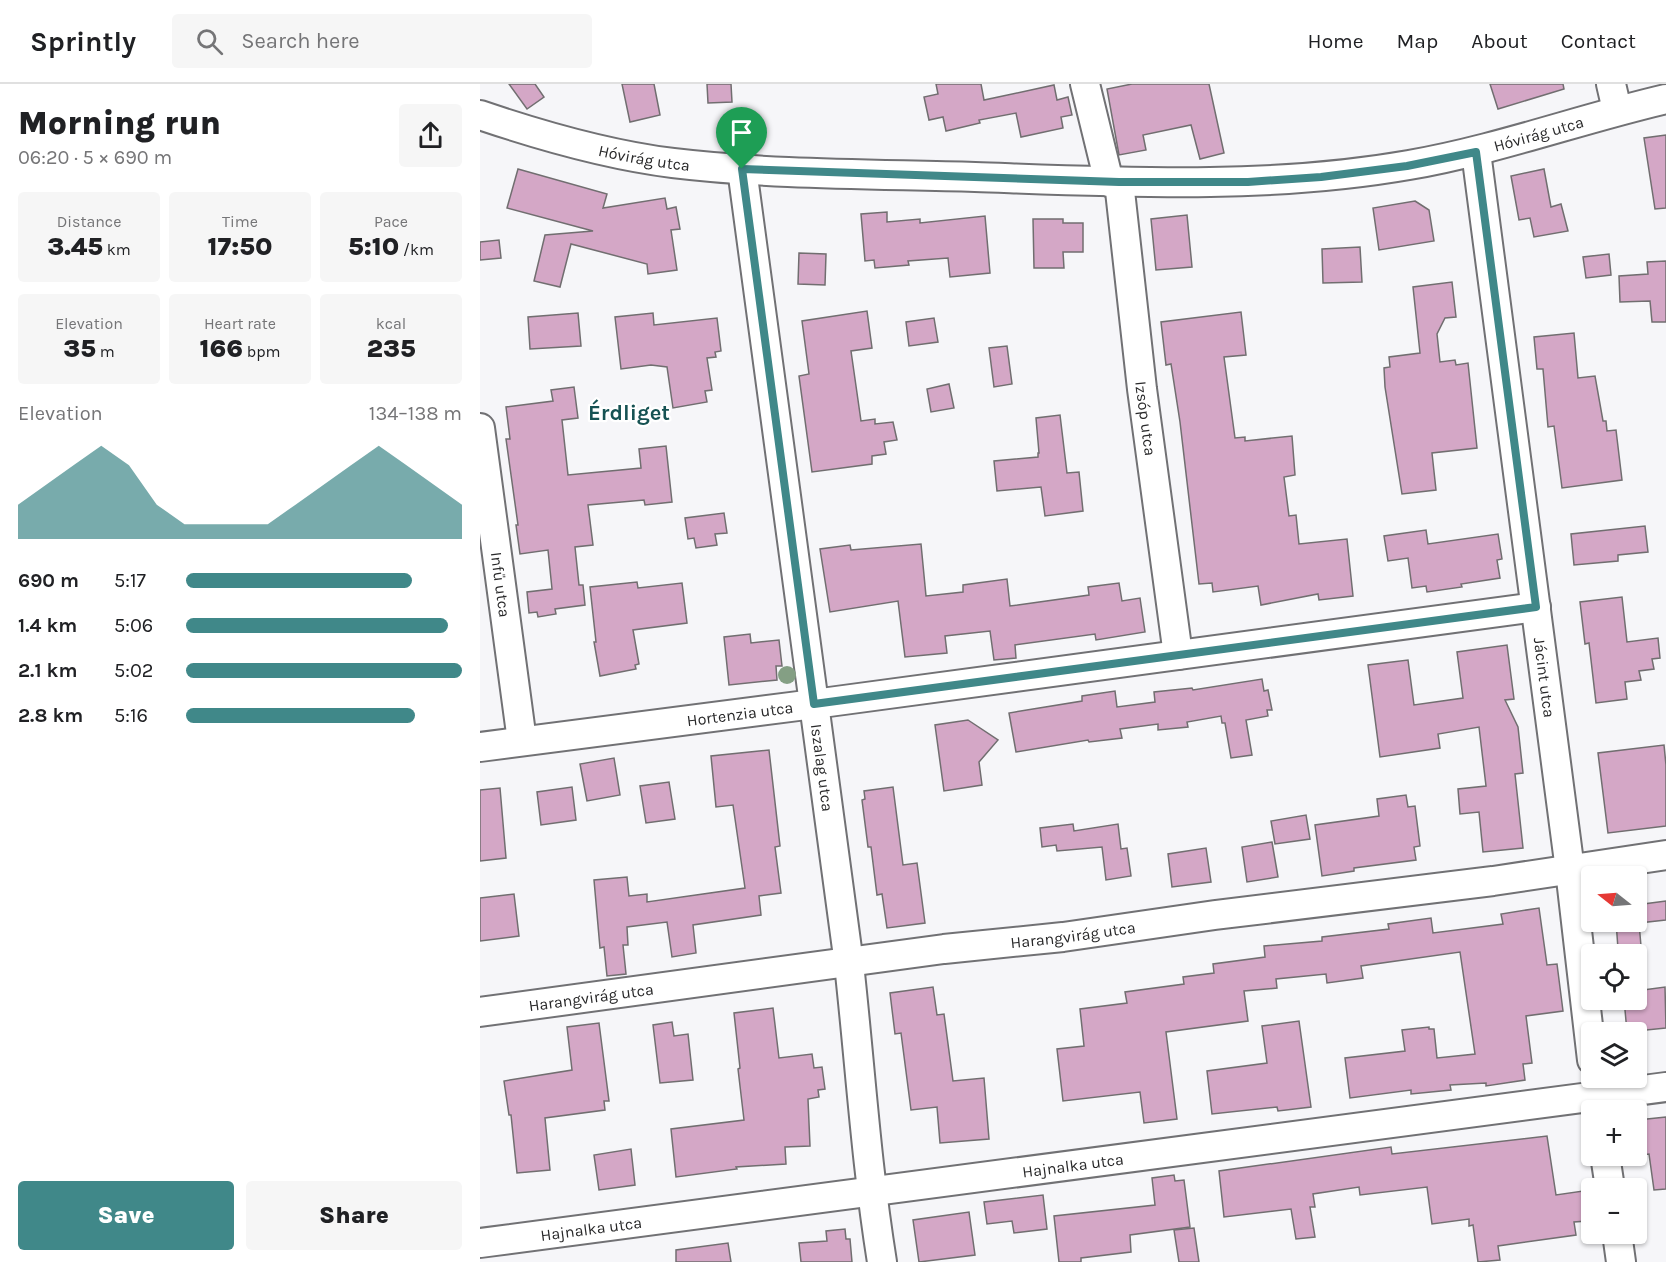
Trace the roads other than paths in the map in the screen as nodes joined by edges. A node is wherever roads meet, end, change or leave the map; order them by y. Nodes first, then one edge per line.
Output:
1 (1085, 84) edge
2 (1614, 97) edge
3 (1666, 99) edge
4 (480, 115) edge
5 (1476, 152) junction
6 (742, 169) junction
7 (1114, 182) junction
8 (480, 428) edge
9 (1536, 607) junction
10 (1178, 655) junction
11 (814, 704) junction
12 (522, 741) junction
13 (480, 747) edge
14 (1666, 855) edge
15 (1570, 870) junction
16 (849, 964) junction
17 (480, 1012) edge
18 (1588, 1022) edge
19 (1666, 1087) edge
20 (1596, 1095) edge
21 (871, 1191) junction
22 (480, 1243) edge
23 (1619, 1244) edge
24 (882, 1262) edge
25 (1621, 1262) edge

1 - 7 street, Izsóp utca
2 - 3 street, Hóvirág utca
2 - 5 street, Hóvirág utca
4 - 6 street, Hóvirág utca
5 - 7 street, Hóvirág utca
5 - 9 street, Jácint utca
6 - 7 street, Hóvirág utca
6 - 11 street, Iszalag utca
7 - 10 street, Izsóp utca
8 - 12 street, Infű utca
9 - 10 street, Hortenzia utca
9 - 15 street, Jácint utca
10 - 11 street, Hortenzia utca
11 - 12 street, Hortenzia utca
11 - 16 street, Iszalag utca
12 - 13 street, Hortenzia utca
14 - 15 street, Harangvirág utca
15 - 16 street, Harangvirág utca
15 - 18 street, Jácint utca
16 - 17 street, Harangvirág utca
16 - 21 street, Iszalag utca
19 - 20 street, Hajnalka utca
20 - 21 street, Hajnalka utca
21 - 22 street, Hajnalka utca
21 - 24 street, Iszalag utca
23 - 25 street

